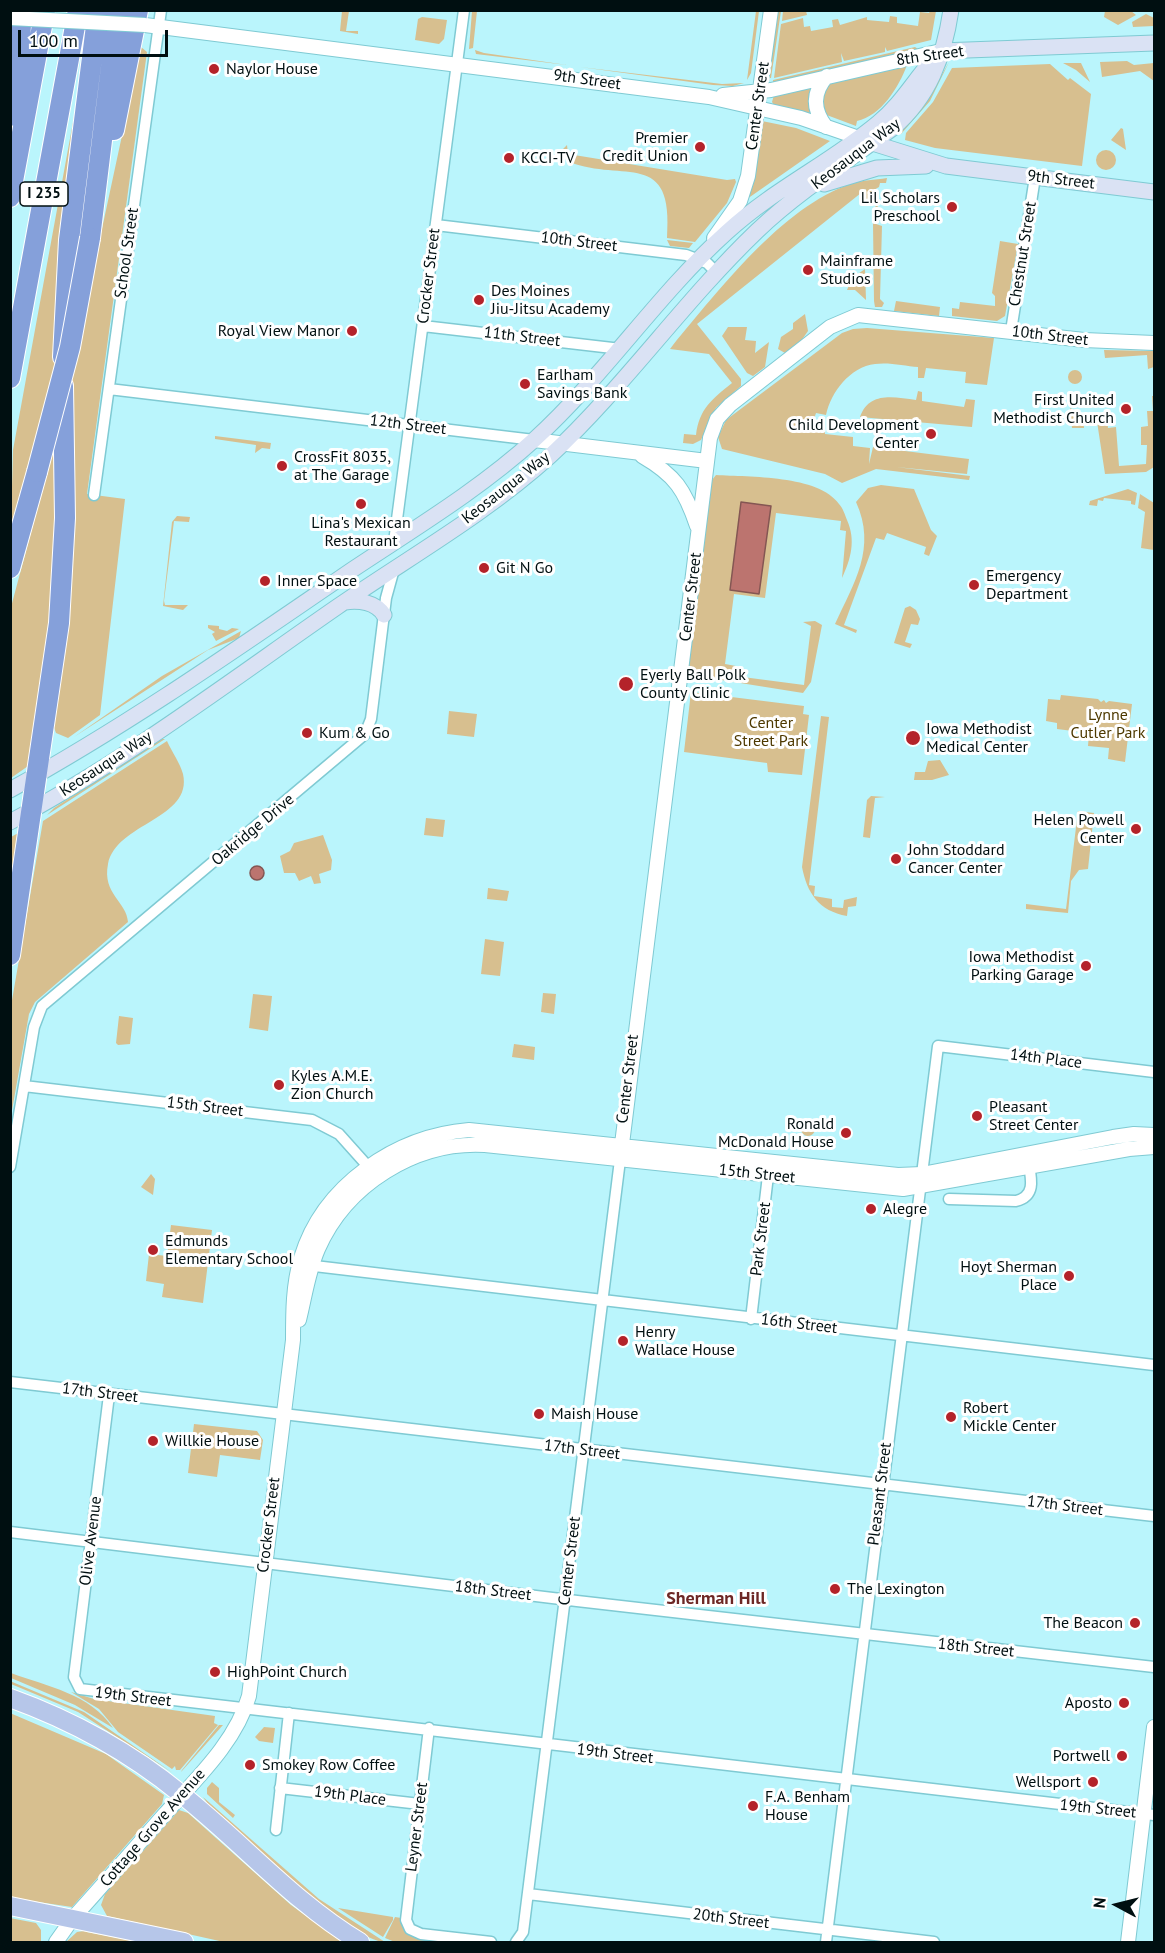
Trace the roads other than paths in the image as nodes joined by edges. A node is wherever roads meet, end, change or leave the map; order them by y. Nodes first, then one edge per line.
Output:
1 (22, 10) edge
2 (45, 10) edge
3 (78, 10) edge
4 (98, 10) edge
5 (118, 10) edge
6 (161, 10) edge
7 (464, 10) edge
8 (771, 10) edge
9 (951, 10) edge
10 (10, 18) edge
11 (147, 21) edge
12 (1155, 43) edge
13 (941, 51) junction
14 (457, 63) junction
15 (826, 76) junction
16 (760, 92) junction
17 (709, 97) junction
18 (758, 108) junction
19 (826, 127) junction
20 (866, 140) junction
21 (946, 166) junction
22 (1035, 177) junction
23 (12, 190) edge
24 (807, 191) junction
25 (1155, 192) edge
26 (436, 225) junction
27 (90, 237) junction
28 (699, 259) junction
29 (716, 272) junction
30 (875, 316) joint
31 (423, 326) junction
32 (1011, 331) junction
33 (1155, 343) edge
34 (621, 349) junction
35 (10, 378) edge
36 (109, 389) junction
37 (410, 425) junction
38 (534, 440) junction
39 (562, 444) junction
40 (635, 452) junction
41 (707, 461) junction
42 (468, 492) junction
43 (94, 495) dead end
44 (699, 530) junction
45 (394, 542) junction
46 (10, 568) edge
47 (394, 568) junction
48 (345, 602) junction
49 (384, 615) junction
50 (39, 775) junction
51 (10, 790) edge
52 (33, 810) junction
53 (10, 822) edge
54 (10, 955) edge
55 (938, 1046) joint
56 (1155, 1072) edge
57 (24, 1086) junction
58 (1155, 1135) edge
59 (1155, 1148) edge
60 (620, 1153) junction
61 (770, 1160) junction
62 (1029, 1161) junction
63 (10, 1167) edge
64 (373, 1172) junction
65 (768, 1175) junction
66 (921, 1181) junction
67 (949, 1199) dead end
68 (306, 1265) junction
69 (601, 1300) junction
70 (751, 1319) junction
71 (900, 1336) junction
72 (1155, 1365) edge
73 (10, 1382) edge
74 (109, 1395) junction
75 (283, 1415) junction
76 (583, 1450) junction
77 (881, 1484) junction
78 (1155, 1516) edge
79 (10, 1532) edge
80 (91, 1542) junction
81 (265, 1563) junction
82 (565, 1600) junction
83 (862, 1635) junction
84 (1155, 1668) edge
85 (76, 1687) joint
86 (10, 1698) edge
87 (244, 1710) junction
88 (289, 1713) junction
89 (1155, 1727) edge
90 (429, 1728) junction
91 (547, 1743) junction
92 (844, 1781) junction
93 (280, 1788) junction
94 (182, 1794) junction
95 (420, 1804) junction
96 (1149, 1815) edge
97 (276, 1830) dead end
98 (528, 1894) junction
99 (10, 1906) edge
100 (73, 1918) junction
101 (827, 1930) junction
102 (56, 1942) edge
103 (184, 1942) edge
104 (360, 1942) edge
105 (491, 1942) edge
106 (516, 1942) edge
107 (826, 1942) edge
108 (934, 1942) edge
109 (1128, 1942) edge

1 - 23 highway
2 - 23 highway, I 235
3 - 35 highway, I 235
4 - 50 highway
5 - 27 highway
6 - 11 street, School Street
7 - 14 street, Crocker Street
8 - 16 street, Center Street
9 - 13 main road
10 - 11 street, 9th Street, bridge
11 - 14 street, 9th Street
11 - 27 highway
11 - 36 street, School Street
12 - 13 main road, 8th Street
13 - 15 street, 8th Street
13 - 20 main road, Keosauqua Way
14 - 17 street, 9th Street
14 - 26 street, Crocker Street
15 - 16 street, 8th Street
15 - 19 street
16 - 17 street, 8th Street
16 - 18 street, Center Street
17 - 18 street, 9th Street
18 - 19 street, 9th Street
18 - 28 street, Center Street
19 - 20 street, 9th Street
20 - 21 main road, 9th Street
20 - 24 main road, Keosauqua Way
20 - 28 main road, Keosauqua Way
21 - 22 main road, 9th Street
21 - 24 main road
22 - 25 main road, 9th Street
22 - 32 street, Chestnut Street
24 - 29 main road, Keosauqua Way
26 - 28 street, 10th Street
26 - 31 street, Crocker Street
27 - 46 highway, bridge
28 - 29 street
28 - 34 main road, Keosauqua Way
29 - 39 main road, Keosauqua Way
30 - 32 street, 10th Street
30 - 41 street, Center Street
31 - 34 street, 11th Street
31 - 37 street, Crocker Street
32 - 33 street, 10th Street
34 - 38 main road, Keosauqua Way
36 - 37 street, 12th Street
36 - 43 street, School Street
37 - 38 street, 12th Street
37 - 45 street, Crocker Street
38 - 39 street, 12th Street
38 - 42 main road, Keosauqua Way
39 - 40 street, 12th Street
39 - 47 main road, Keosauqua Way
40 - 41 street, 12th Street
40 - 44 street
41 - 44 street, Center Street
42 - 45 main road, Keosauqua Way
42 - 47 main road
44 - 60 street, Center Street
45 - 48 main road
45 - 50 main road, Keosauqua Way
47 - 48 main road, Keosauqua Way
47 - 49 street, Oakridge Drive
48 - 49 main road
48 - 52 main road, Keosauqua Way
49 - 57 street, Oakridge Drive
50 - 51 main road, Keosauqua Way
50 - 52 highway
52 - 53 main road, Keosauqua Way
52 - 54 highway
55 - 56 street, 14th Place
55 - 66 street, Pleasant Street
57 - 63 street
57 - 64 street, 15th Street
58 - 62 street, 15th Street
59 - 62 street, 15th Street
60 - 61 street, 15th Street
60 - 64 street, 15th Street
60 - 65 street, 15th Street
60 - 69 street, Center Street
61 - 65 street, Park Street
61 - 66 street, 15th Street
62 - 66 street, 15th Street
62 - 67 street
64 - 68 street, Crocker Street
65 - 66 street, 15th Street
65 - 70 street, Park Street
66 - 71 street, Pleasant Street
68 - 69 street, 16th Street
68 - 75 street, Crocker Street
69 - 70 street, 16th Street
69 - 76 street, Center Street
70 - 71 street, 16th Street
71 - 72 street, 16th Street
71 - 77 street, Pleasant Street
73 - 74 street, 17th Street
74 - 75 street, 17th Street
74 - 80 street, Olive Avenue
75 - 76 street, 17th Street
75 - 81 street, Crocker Street
76 - 77 street, 17th Street
76 - 82 street, Center Street
77 - 78 street, 17th Street
77 - 83 street, Pleasant Street
79 - 80 street, 18th Street
80 - 81 street, 18th Street
80 - 85 street, Olive Avenue
81 - 82 street, 18th Street
81 - 87 street, Crocker Street
82 - 83 street, 18th Street
82 - 91 street, Center Street
83 - 84 street, 18th Street
83 - 92 street, Pleasant Street
85 - 87 street, 19th Street
86 - 94 main road
87 - 88 street, 19th Street
87 - 94 street, Cottage Grove Avenue
88 - 90 street, 19th Street
88 - 93 street
89 - 96 street
90 - 91 street, 19th Street
90 - 95 street, Leyner Street
91 - 92 street, 19th Street
91 - 98 street, Center Street
92 - 96 street, 19th Street
92 - 101 street, Pleasant Street
93 - 95 street, 19th Place
93 - 97 street
94 - 100 street, Cottage Grove Avenue
94 - 104 main road
95 - 105 street, Leyner Street
96 - 109 street
98 - 101 street, 20th Street
98 - 106 street, Center Street
99 - 100 main road
100 - 102 street, Cottage Grove Avenue
100 - 103 main road
101 - 107 street, Pleasant Street
101 - 108 street, 20th Street

